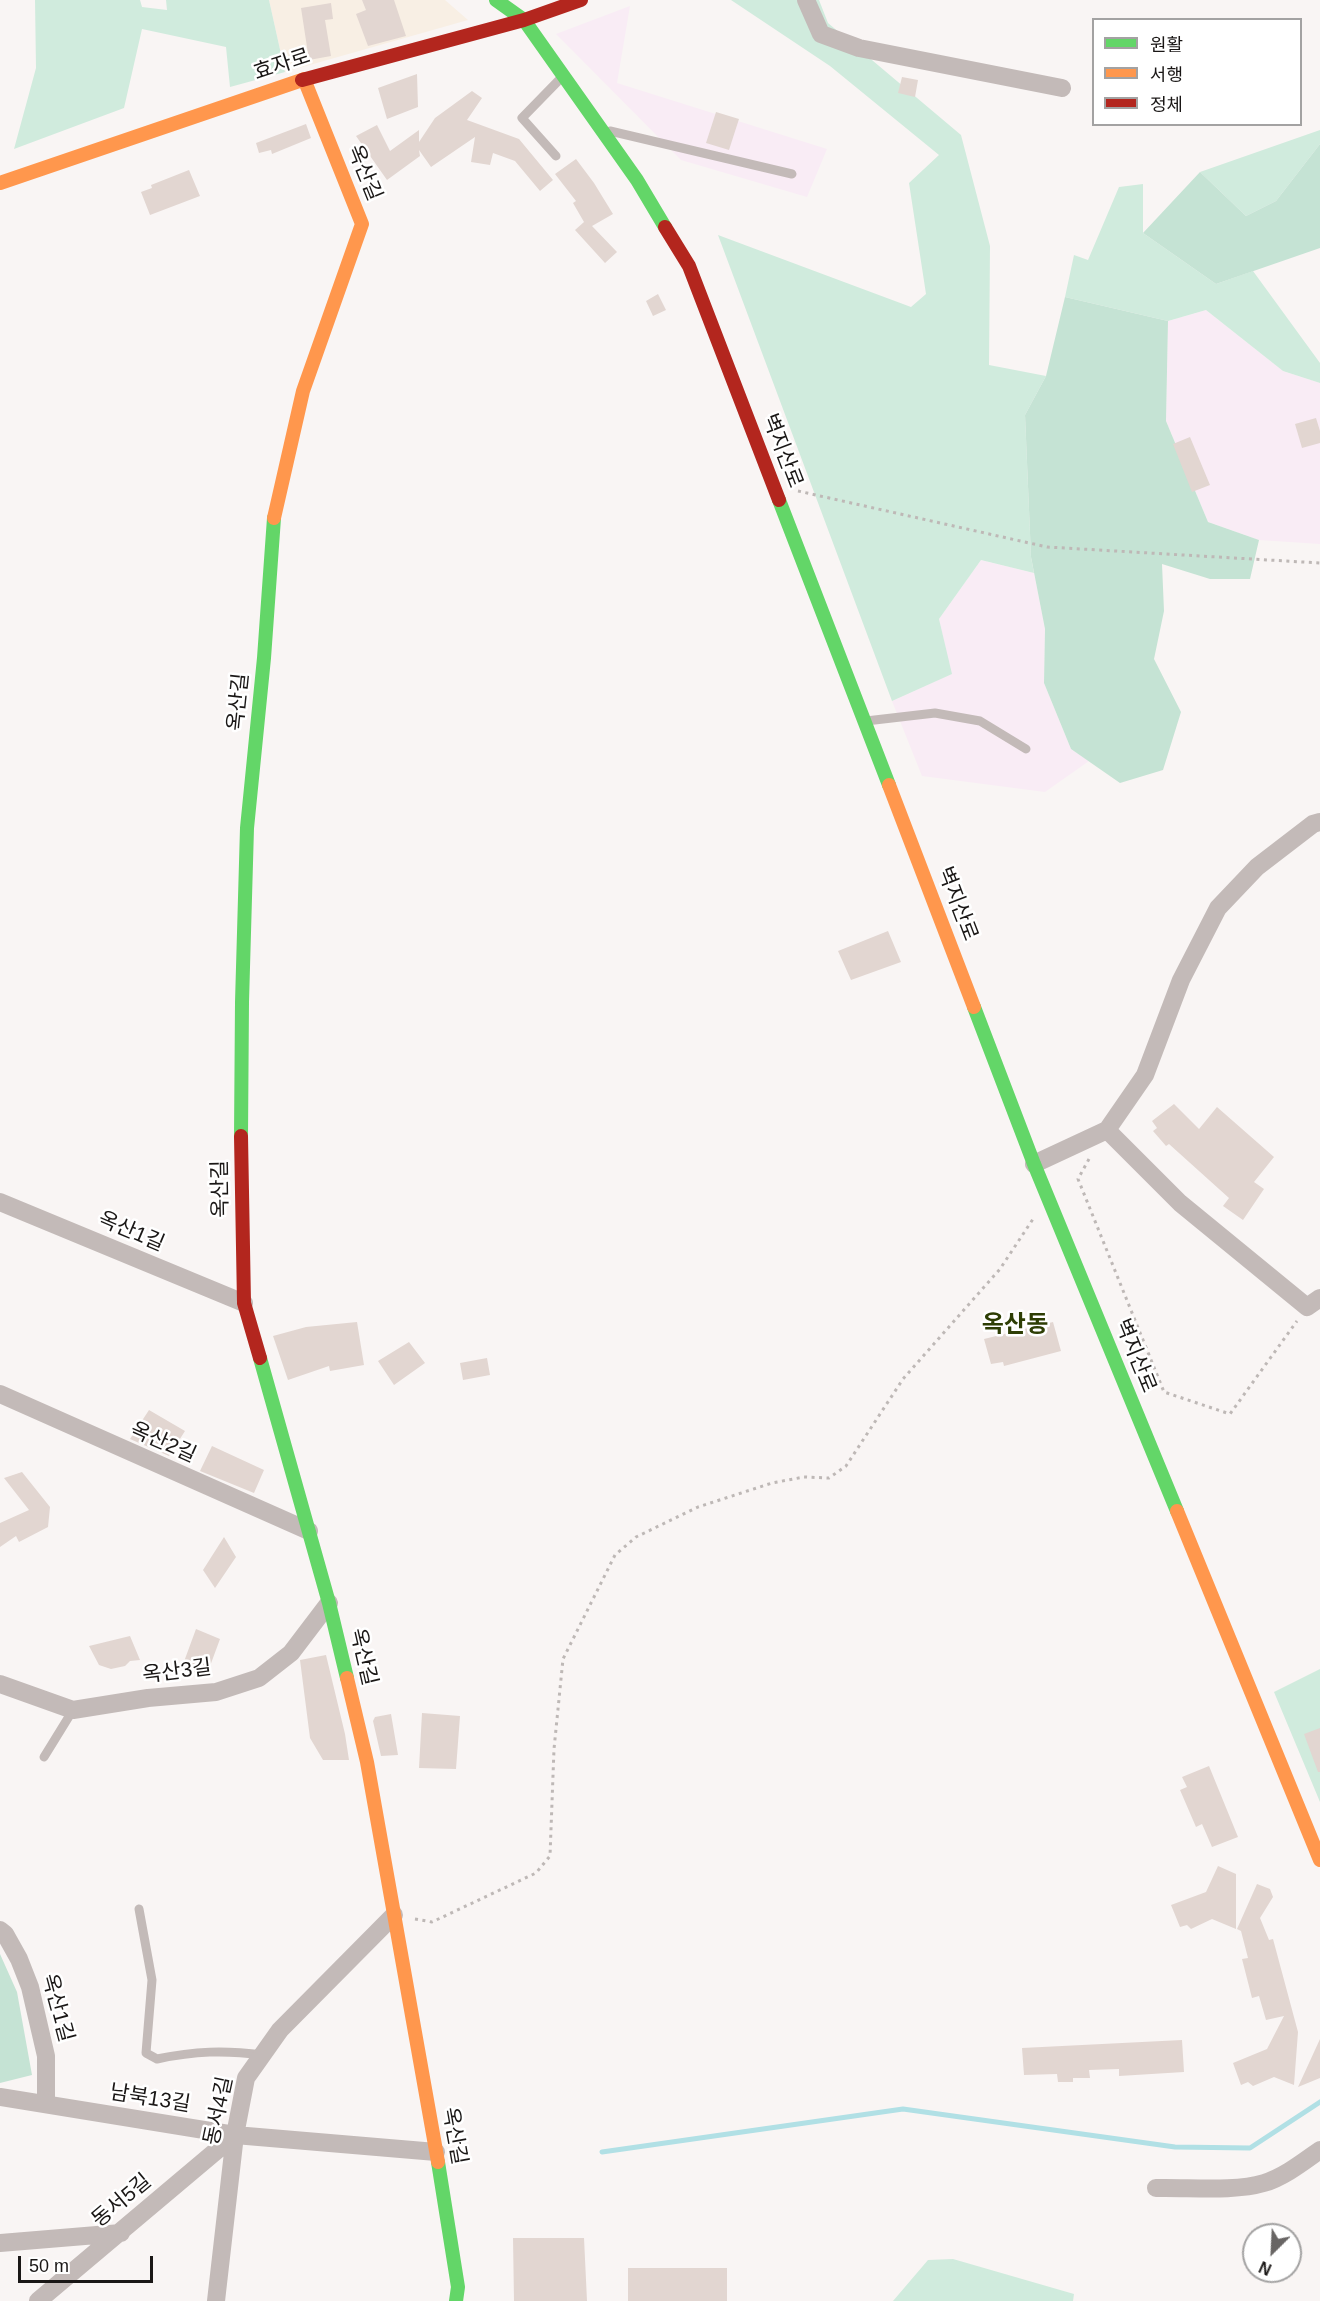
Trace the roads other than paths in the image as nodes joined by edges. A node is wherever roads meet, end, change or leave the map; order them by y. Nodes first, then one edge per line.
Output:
1 (496, 0) edge
2 (581, 0) edge
3 (806, 0) edge
4 (524, 20) junction
5 (563, 75) junction
6 (304, 79) junction
7 (1062, 88) dead end
8 (602, 129) junction
9 (556, 156) dead end
10 (792, 174) dead end
11 (0, 183) edge
12 (864, 722) junction
13 (1026, 749) dead end
14 (1320, 822) edge
15 (1107, 1130) junction
16 (1034, 1164) junction
17 (0, 1202) edge
18 (1313, 1302) edge
19 (244, 1303) junction
20 (0, 1394) edge
21 (309, 1531) junction
22 (329, 1603) junction
23 (0, 1684) edge
24 (73, 1710) junction
25 (44, 1757) dead end
26 (1320, 1860) edge
27 (139, 1909) dead end
28 (394, 1915) junction
29 (0, 1930) edge
30 (262, 2055) junction
31 (0, 2097) edge
32 (46, 2104) junction
33 (235, 2135) junction
34 (1320, 2150) edge
35 (436, 2152) junction
36 (1156, 2187) dead end
37 (121, 2233) junction
38 (0, 2243) edge
39 (38, 2301) edge
40 (216, 2301) edge
41 (456, 2301) edge

1 - 4 street, 벽지산로
2 - 4 street, 효자로
3 - 7 street
4 - 5 street, 벽지산로
4 - 6 street, 효자로
5 - 8 street, 벽지산로
5 - 9 lane
6 - 11 street, 효자로
6 - 19 street, 옥산길
8 - 10 lane
8 - 12 street, 벽지산로
12 - 13 lane
12 - 16 street, 벽지산로
14 - 15 street
15 - 16 street
15 - 18 street
16 - 26 street, 벽지산로
17 - 19 street, 옥산1길
19 - 21 street, 옥산길
20 - 21 street, 옥산2길
21 - 22 street, 옥산길
22 - 24 street, 옥산3길
22 - 28 street, 옥산길
23 - 24 street, 옥산3길
24 - 25 lane
27 - 30 lane
28 - 30 street, 동서4길
28 - 35 street, 옥산길
29 - 32 street, 옥산1길
30 - 33 street, 동서4길
31 - 32 street, 남북13길
32 - 33 street, 남북13길
33 - 35 street, 남북13길
33 - 37 street, 동서5길
33 - 40 street, 동서4길
34 - 36 street
35 - 41 street, 옥산길
37 - 38 street
37 - 39 street, 동서5길

